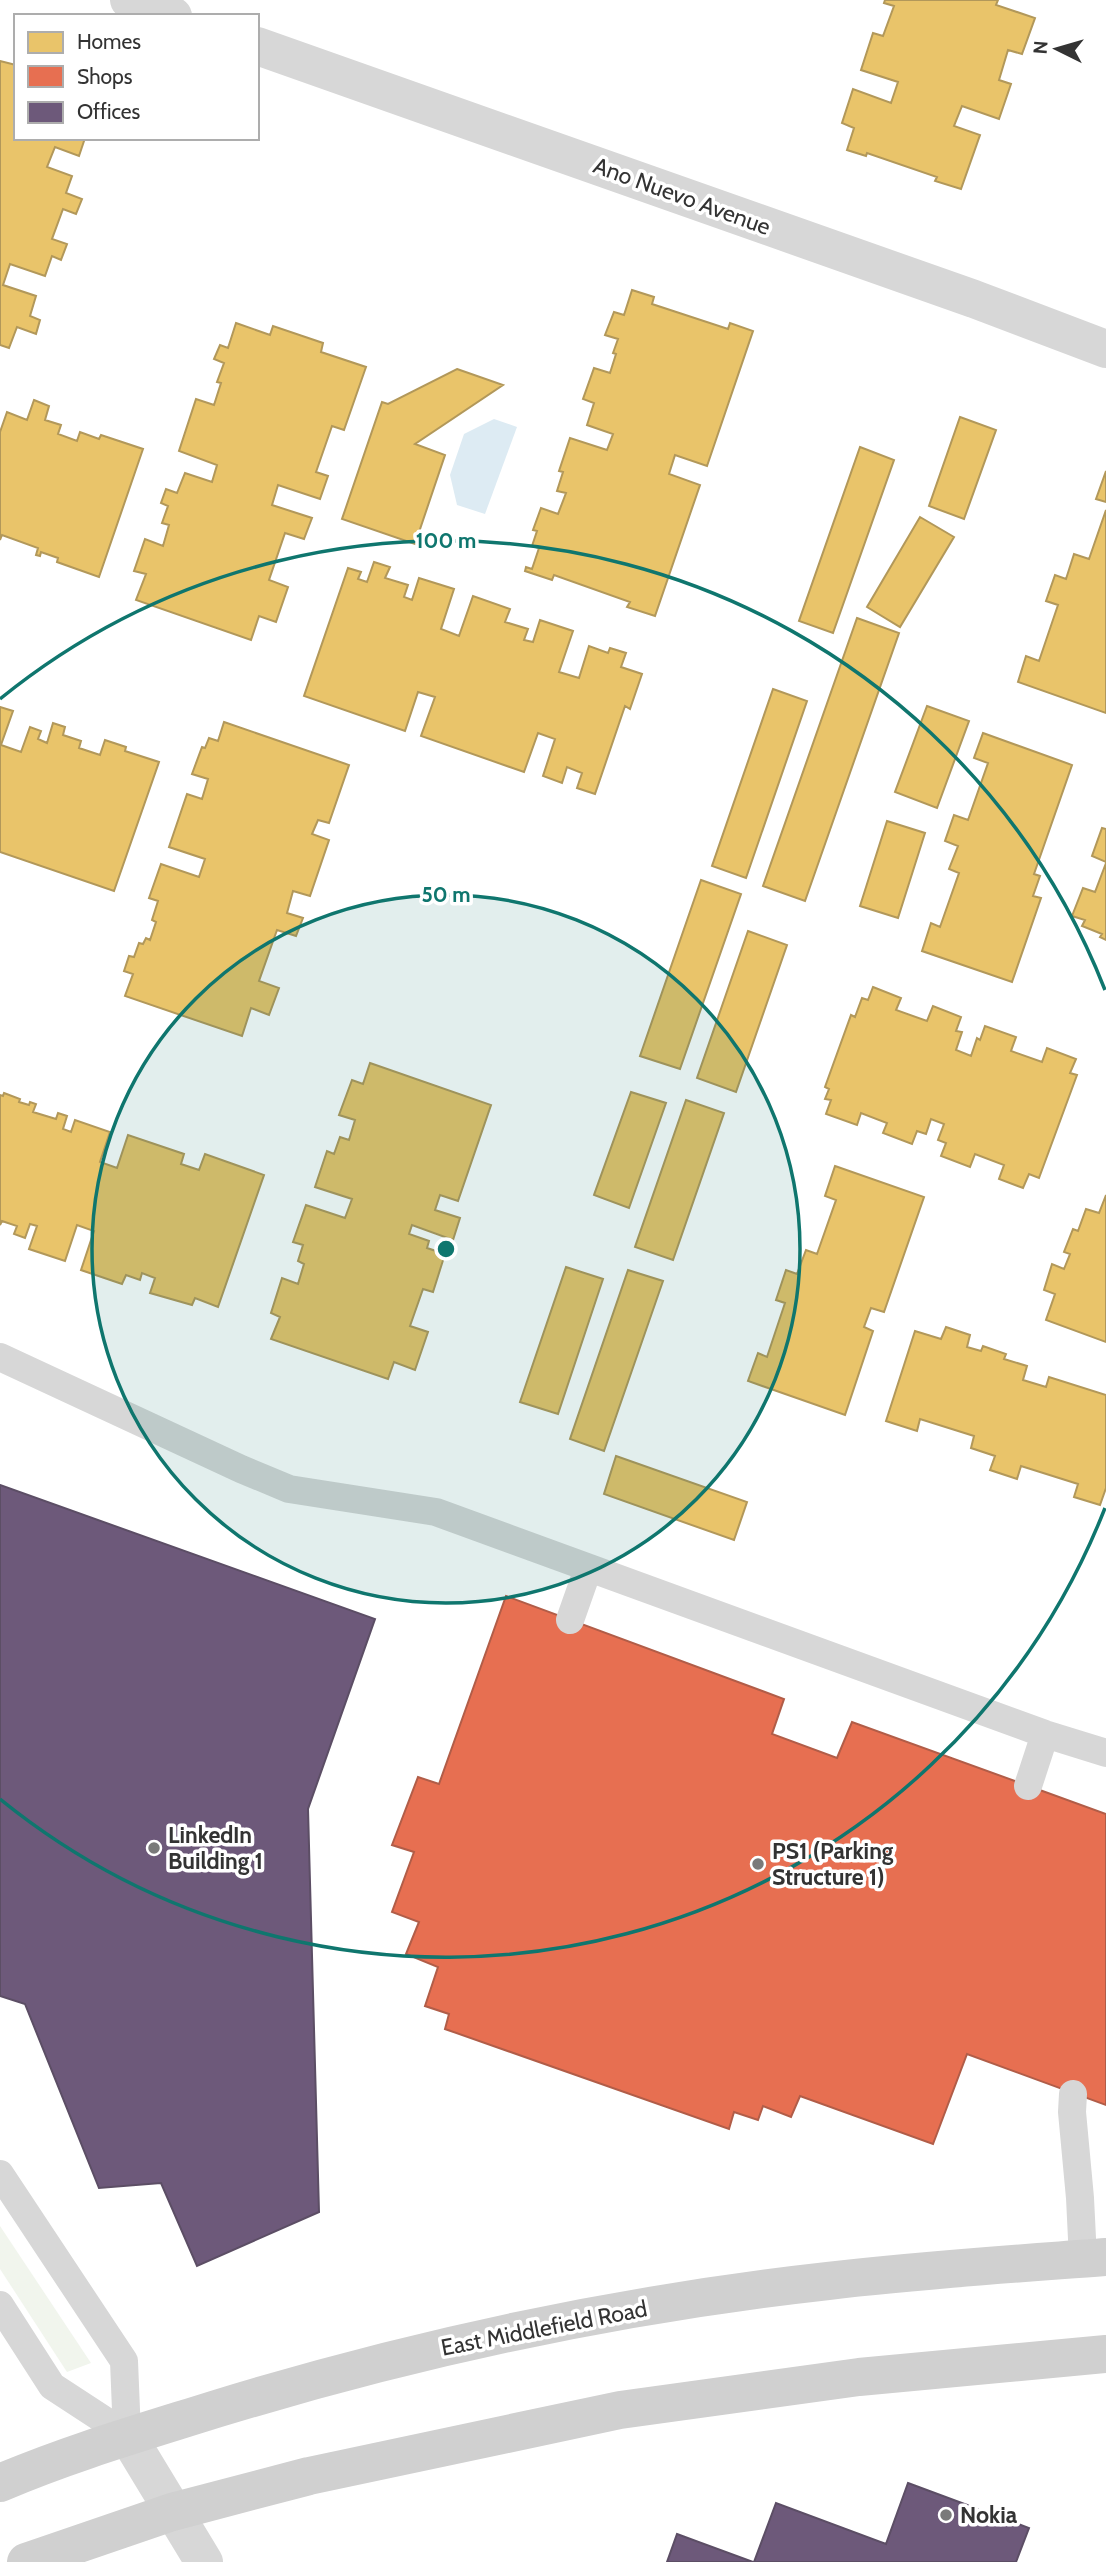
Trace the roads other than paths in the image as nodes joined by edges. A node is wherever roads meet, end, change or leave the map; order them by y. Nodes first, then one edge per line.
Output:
1 (130, 0) edge
2 (168, 14) edge
3 (259, 47) edge
4 (1106, 349) edge
5 (0, 1357) edge
6 (587, 1569) junction
7 (570, 1620) dead end
8 (1045, 1734) junction
9 (1106, 1753) edge
10 (1028, 1786) dead end
11 (1073, 2094) dead end
12 (0, 2174) edge
13 (1094, 2258) edge
14 (0, 2305) edge
15 (1106, 2354) edge
16 (127, 2435) junction
17 (0, 2483) edge
18 (172, 2512) junction
19 (26, 2562) edge
20 (204, 2562) edge

1 - 2 street
3 - 4 street, Ano Nuevo Avenue
5 - 6 lane
6 - 7 lane
6 - 8 lane
8 - 9 lane
8 - 10 lane
11 - 13 lane
12 - 16 lane
13 - 16 main road, East Middlefield Road
14 - 16 lane
15 - 18 main road
16 - 17 main road, East Middlefield Road
16 - 18 street
18 - 19 main road
18 - 20 street

